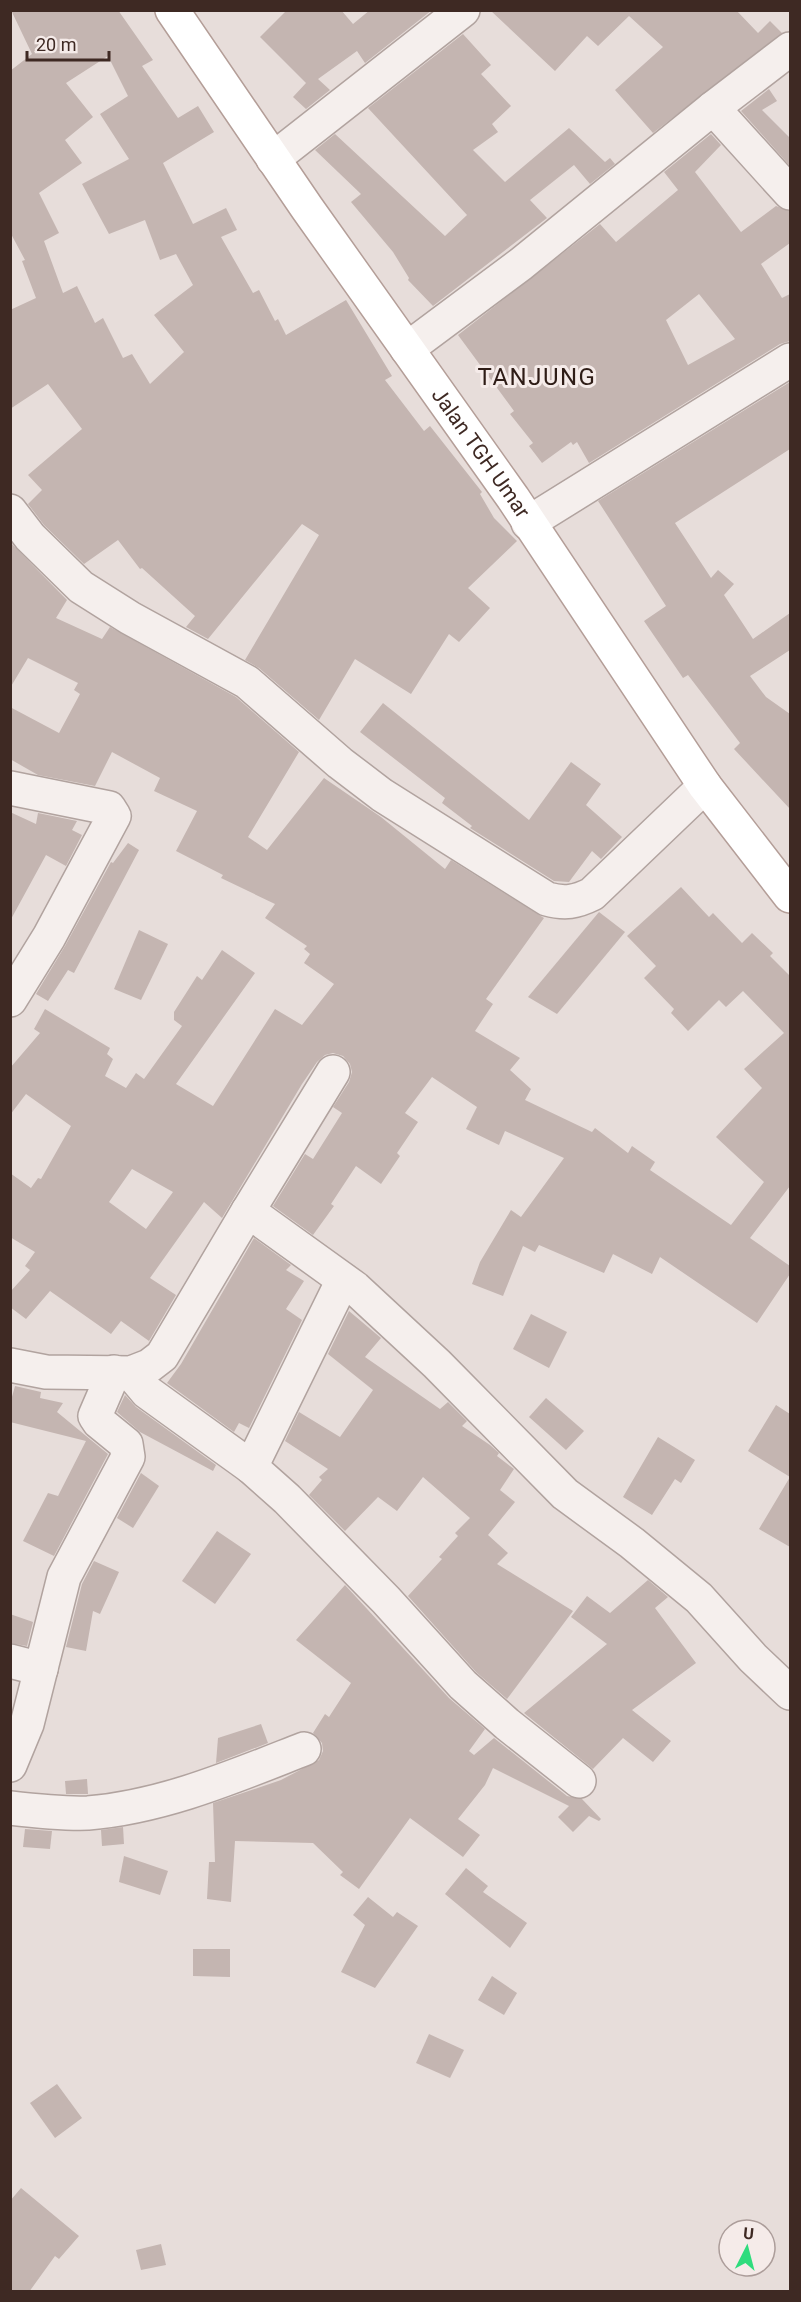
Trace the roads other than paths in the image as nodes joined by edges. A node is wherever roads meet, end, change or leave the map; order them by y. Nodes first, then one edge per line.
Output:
1 (172, 10) edge
2 (463, 10) edge
3 (790, 50) edge
4 (712, 108) junction
5 (273, 159) junction
6 (790, 193) edge
7 (407, 349) junction
8 (790, 360) edge
9 (10, 511) edge
10 (528, 523) junction
11 (705, 786) junction
12 (10, 788) edge
13 (790, 896) edge
14 (10, 1000) edge
15 (333, 1072) dead end
16 (248, 1211) junction
17 (343, 1280) junction
18 (10, 1365) edge
19 (122, 1373) junction
20 (251, 1467) junction
21 (26, 1665) edge
22 (790, 1692) edge
23 (304, 1749) dead end
24 (10, 1765) edge
25 (579, 1781) dead end
26 (10, 1808) edge

1 - 5 main road, Jalan TGH Umar
2 - 5 street
3 - 4 street
4 - 6 street
4 - 7 street
5 - 7 main road, Jalan TGH Umar
7 - 10 main road, Jalan TGH Umar
8 - 10 street
9 - 11 street
10 - 11 main road, Jalan TGH Umar
11 - 13 main road, Jalan TGH Umar
12 - 14 street
15 - 16 street
16 - 17 street
16 - 19 street
17 - 20 street
17 - 22 street
18 - 19 street
19 - 20 street
19 - 21 street
20 - 25 street
21 - 24 street
23 - 26 street

